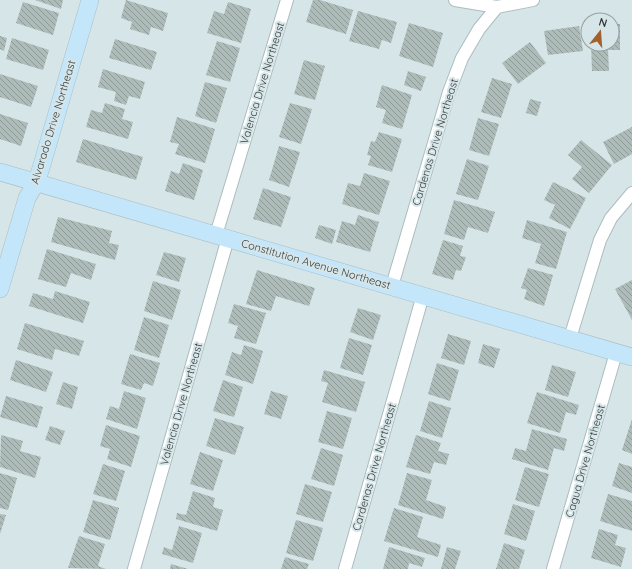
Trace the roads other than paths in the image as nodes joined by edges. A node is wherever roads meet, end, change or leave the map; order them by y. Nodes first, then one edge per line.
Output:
1 (90, 0) edge
2 (287, 0) edge
3 (455, 0) edge
4 (533, 0) edge
5 (497, 8) junction
6 (0, 172) edge
7 (36, 182) junction
8 (632, 193) edge
9 (222, 236) junction
10 (392, 286) junction
11 (0, 289) edge
12 (423, 295) junction
13 (570, 338) junction
14 (624, 355) edge
15 (134, 569) edge
16 (345, 569) edge
17 (553, 569) edge

1 - 7 street, Alvarado Drive Northeast
2 - 9 street, Valencia Drive Northeast
3 - 5 street
4 - 5 street
5 - 10 street, Cardenas Drive Northeast
6 - 7 street, Constitution Avenue Northeast
7 - 9 street, Constitution Avenue Northeast
7 - 11 street, Alvarado Drive Northeast
8 - 13 street
9 - 10 street, Constitution Avenue Northeast
9 - 15 street, Valencia Drive Northeast
10 - 12 street, Constitution Avenue Northeast
12 - 13 street, Constitution Avenue Northeast
12 - 16 street, Cardenas Drive Northeast
13 - 14 street, Constitution Avenue Northeast
14 - 17 street, Cagua Drive Northeast

